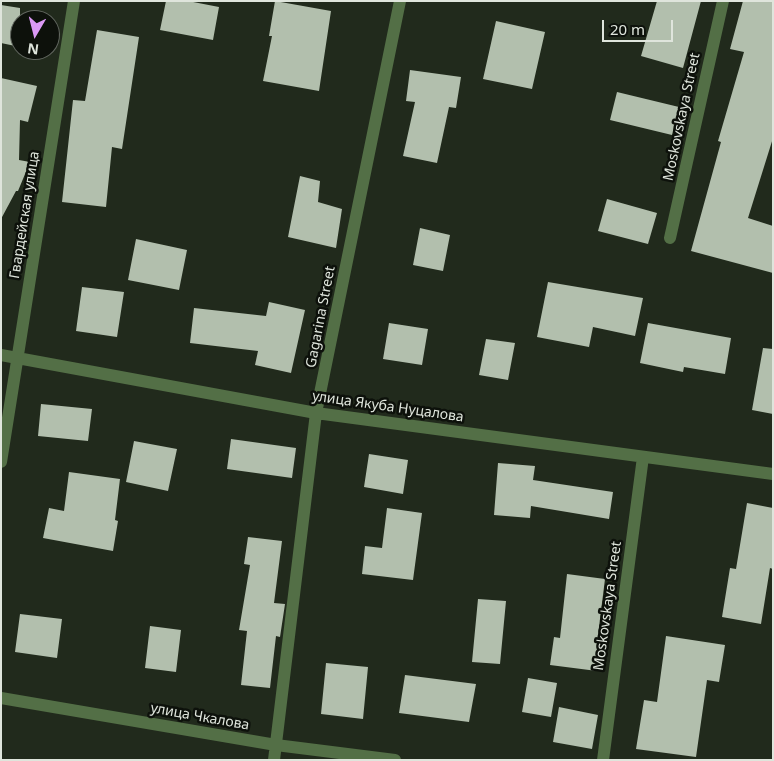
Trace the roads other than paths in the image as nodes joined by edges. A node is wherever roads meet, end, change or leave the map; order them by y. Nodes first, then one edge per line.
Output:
1 (74, 1) edge
2 (400, 1) edge
3 (723, 1) edge
4 (670, 238) dead end
5 (1, 355) edge
6 (18, 357) junction
7 (316, 413) junction
8 (643, 457) junction
9 (1, 462) edge
10 (773, 474) edge
11 (1, 698) edge
12 (276, 744) junction
13 (274, 760) edge
14 (395, 760) edge
15 (603, 760) edge

1 - 6 street, Гвардейская улица
2 - 7 street, Gagarina Street
3 - 4 street, Moskovskaya Street
5 - 6 street, улица Якуба Нуцалова
6 - 7 street, улица Якуба Нуцалова
6 - 9 street, Гвардейская улица
7 - 8 street, улица Якуба Нуцалова
7 - 12 street, Gagarina Street
8 - 10 street, улица Якуба Нуцалова
8 - 15 street, Moskovskaya Street
11 - 12 street, улица Чкалова
12 - 13 street, Gagarina Street
12 - 14 street, улица Чкалова

